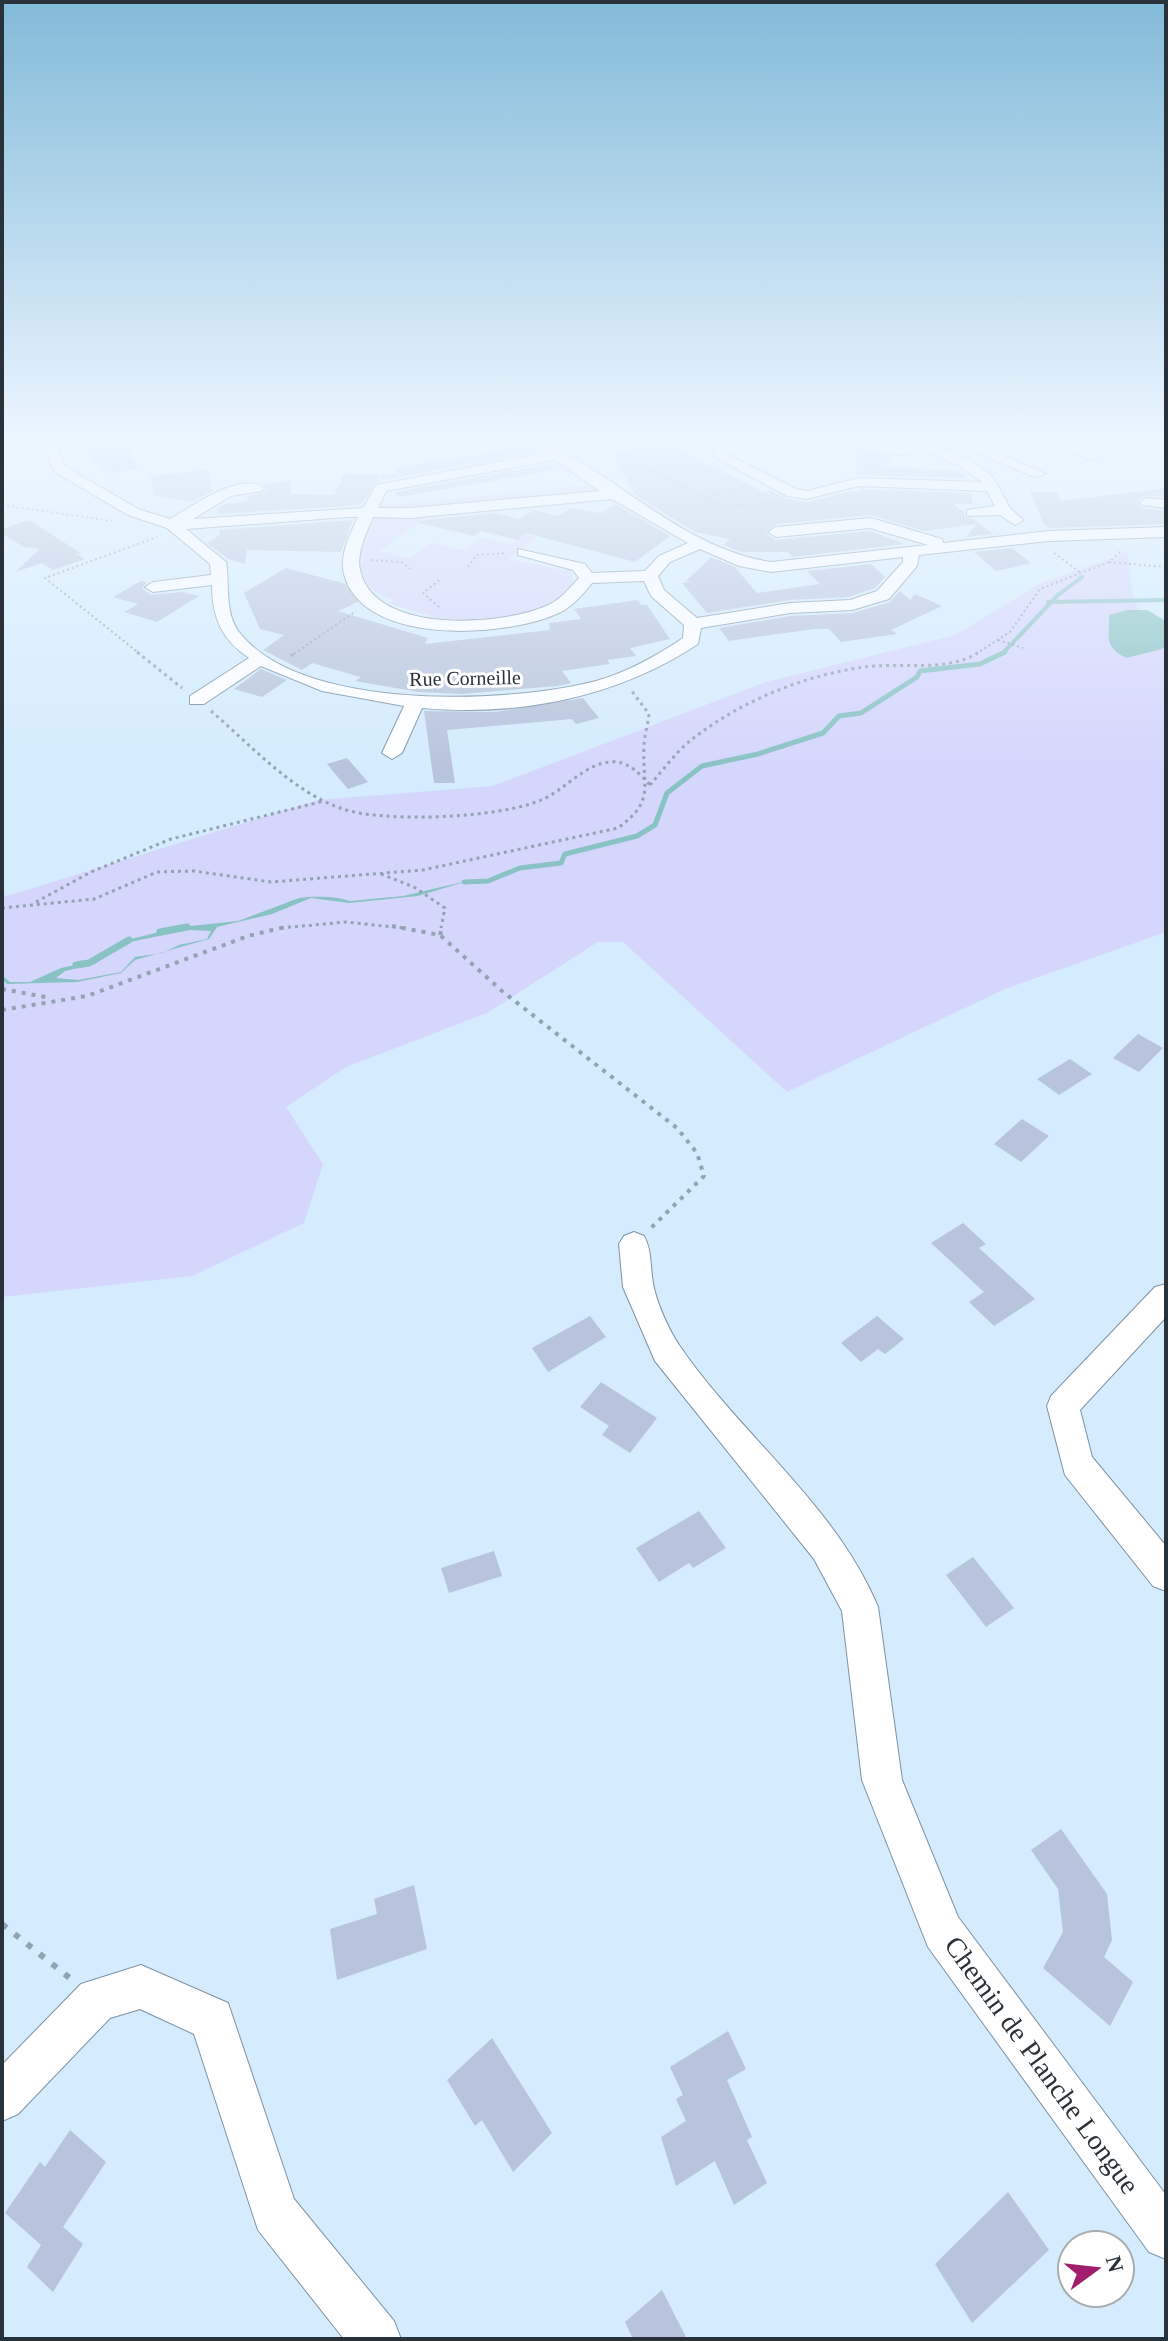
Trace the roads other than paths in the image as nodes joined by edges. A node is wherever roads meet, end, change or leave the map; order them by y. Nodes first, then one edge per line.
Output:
1 (205, 551) edge
2 (355, 551) edge
3 (681, 551) edge
4 (718, 551) edge
5 (909, 551) edge
6 (911, 551) edge
7 (524, 552) road end
8 (650, 576) junction
9 (587, 578) junction
10 (222, 579) junction
11 (153, 587) dead end
12 (693, 624) junction
13 (268, 663) junction
14 (197, 700) road end
15 (415, 703) junction
16 (392, 753) dead end
17 (634, 1244) road end
18 (1166, 1296) edge
19 (1166, 1574) edge
20 (2, 2098) edge
21 (1166, 2235) edge
22 (376, 2339) edge

1 - 10 street
2 - 9 street
3 - 8 street
4 - 5 street
6 - 12 street
7 - 9 street
8 - 9 street
8 - 12 street
10 - 11 street
10 - 13 street, Rue Corneille
12 - 15 street, Rue Corneille
13 - 14 street
13 - 15 street, Rue Corneille
15 - 16 street
17 - 21 street, Chemin de Planche Longue
18 - 19 street
20 - 22 street

